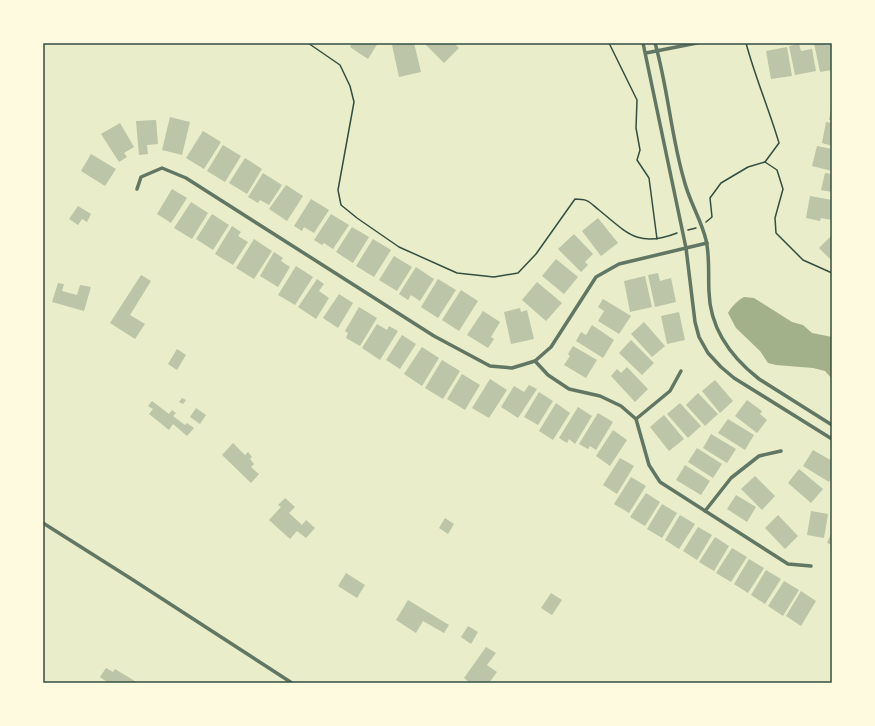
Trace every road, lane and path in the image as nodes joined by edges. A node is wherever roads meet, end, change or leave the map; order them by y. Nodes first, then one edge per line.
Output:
1 (308, 43) edge
2 (609, 43) edge
3 (643, 43) edge
4 (655, 43) edge
5 (697, 43) edge
6 (746, 43) edge
7 (658, 52) junction
8 (646, 53) junction
9 (765, 162) junction
10 (137, 189) dead end
11 (702, 226) junction
12 (682, 232) junction
13 (657, 239) junction
14 (707, 244) junction
15 (686, 248) junction
16 (832, 272) edge
17 (535, 361) junction
18 (681, 371) dead end
19 (636, 419) junction
20 (832, 425) edge
21 (832, 439) edge
22 (781, 451) dead end
23 (705, 511) junction
24 (43, 524) edge
25 (810, 566) dead end
26 (292, 683) edge

1 - 13 path
2 - 13 path
3 - 8 street
4 - 7 street
5 - 7 street
6 - 9 path
7 - 8 street
7 - 11 street
8 - 12 street
9 - 11 path
9 - 16 path
10 - 17 street
11 - 12 path
11 - 14 street
12 - 13 path
12 - 15 street
14 - 15 street
14 - 20 street
15 - 17 street
15 - 21 street
17 - 19 street
18 - 19 street
19 - 23 street
22 - 23 street
23 - 25 street
24 - 26 street

